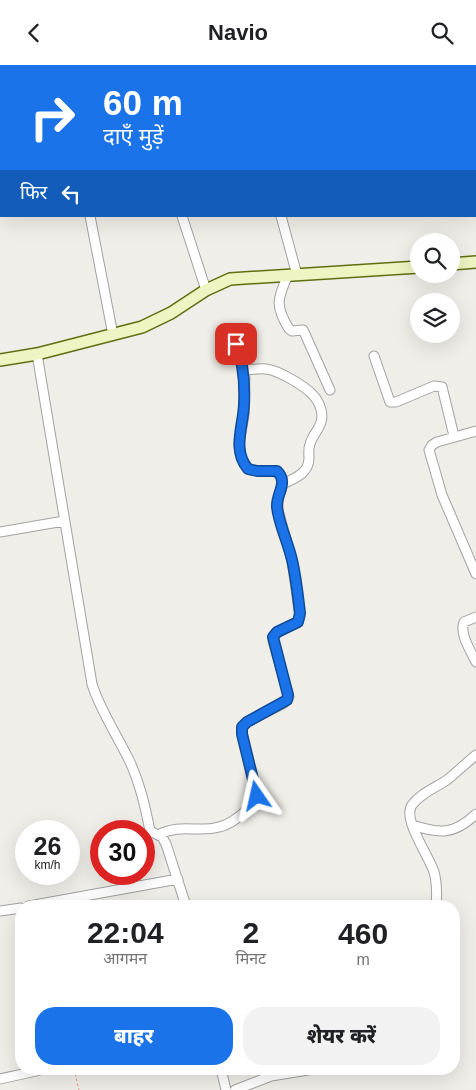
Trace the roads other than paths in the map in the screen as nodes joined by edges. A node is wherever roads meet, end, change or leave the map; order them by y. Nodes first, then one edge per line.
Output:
1 (90, 217) edge
2 (182, 217) edge
3 (281, 217) edge
4 (476, 263) edge
5 (460, 264) edge
6 (410, 268) edge
7 (292, 275) junction
8 (206, 290) junction
9 (113, 335) junction
10 (236, 344) dead end
11 (37, 354) junction
12 (374, 356) dead end
13 (0, 360) edge
14 (243, 371) junction
15 (330, 390) dead end
16 (476, 431) edge
17 (454, 436) junction
18 (283, 484) junction
19 (64, 521) junction
20 (0, 532) edge
21 (476, 574) edge
22 (476, 617) edge
23 (476, 662) edge
24 (476, 755) edge
25 (476, 814) edge
26 (412, 825) junction
27 (158, 835) junction
28 (178, 879) junction
29 (62, 900) edge
30 (184, 900) edge
31 (436, 900) edge
32 (15, 908) edge
33 (0, 911) edge
34 (18, 1075) edge
35 (222, 1075) edge
36 (278, 1075) edge
37 (0, 1079) edge
38 (226, 1090) edge
39 (235, 1090) edge

1 - 9 street
2 - 8 street
3 - 7 street
4 - 5 street
6 - 7 street
7 - 8 street
7 - 15 street
8 - 9 street
9 - 11 street
10 - 14 street
11 - 13 street
11 - 19 street
12 - 17 street
14 - 18 street
14 - 18 street
16 - 17 street
17 - 21 street
18 - 27 street
19 - 20 street
19 - 27 street
22 - 23 street
24 - 26 street
25 - 26 street
26 - 31 street
27 - 28 street
28 - 29 street
28 - 30 street
32 - 33 street
34 - 37 street
35 - 38 street
36 - 39 street

